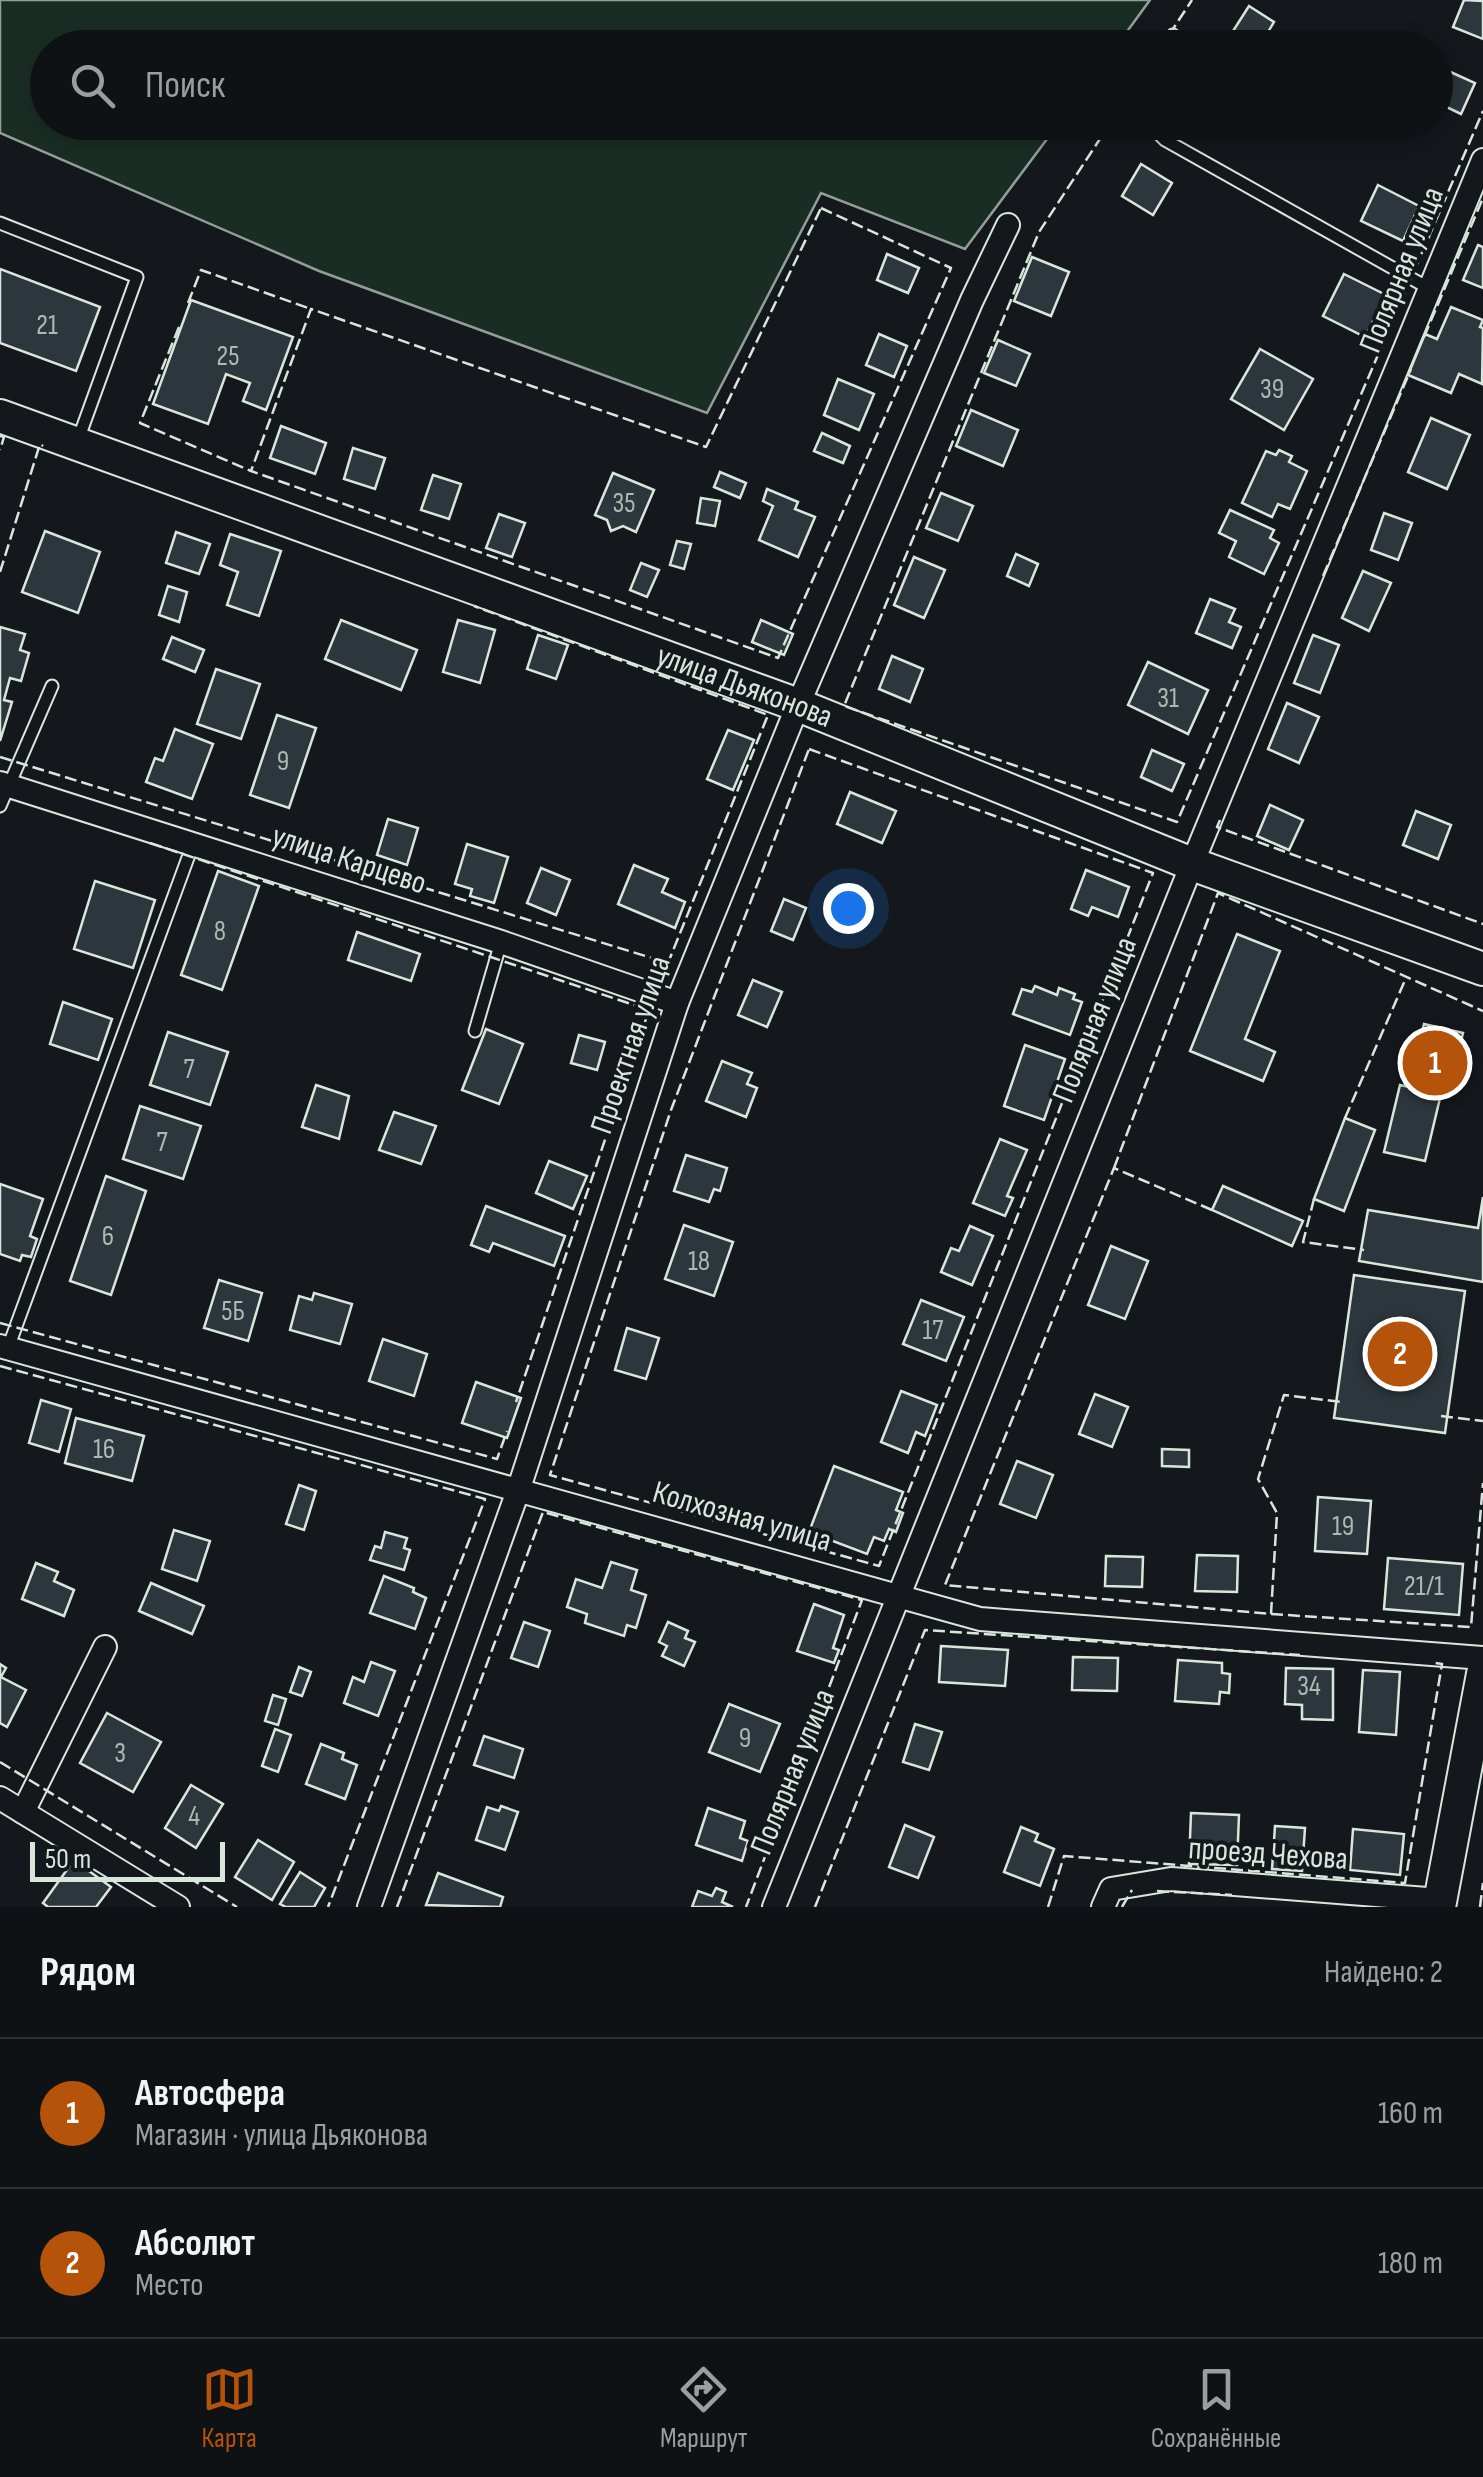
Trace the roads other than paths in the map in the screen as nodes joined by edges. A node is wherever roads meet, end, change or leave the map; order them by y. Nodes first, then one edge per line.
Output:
1 (1165, 140) edge
2 (1483, 160) edge
3 (0, 222) edge
4 (1008, 225) dead end
5 (1430, 288) junction
6 (0, 416) edge
7 (76, 445) junction
8 (52, 686) dead end
9 (798, 705) junction
10 (2, 792) edge
11 (193, 844) junction
12 (1192, 864) junction
13 (502, 942) junction
14 (1483, 969) edge
15 (677, 1003) junction
16 (475, 1031) dead end
17 (4, 1347) edge
18 (519, 1488) junction
19 (899, 1594) junction
20 (105, 1647) dead end
21 (1483, 1658) edge
22 (1483, 1674) edge
23 (0, 1798) edge
24 (23, 1812) junction
25 (1439, 1903) edge
26 (178, 1907) edge
27 (368, 1907) edge
28 (774, 1907) edge
29 (1103, 1907) edge

1 - 5 lane
2 - 5 street, Полярная улица
3 - 7 lane
4 - 9 street, Проектная улица
5 - 12 street, Полярная улица
6 - 7 main road, улица Дьяконова
7 - 9 main road, улица Дьяконова
8 - 10 lane
9 - 12 main road, улица Дьяконова
9 - 15 street, Проектная улица
10 - 11 street, улица Карцево
11 - 13 street, улица Карцево
11 - 17 lane
12 - 14 main road, улица Дьяконова
12 - 19 street, Полярная улица
13 - 15 street, улица Карцево
13 - 16 lane
15 - 18 street, Проектная улица
17 - 18 street, Колхозная улица
18 - 19 street, Колхозная улица
18 - 27 street, Проектная улица
19 - 21 street, Колхозная улица
19 - 28 street, Полярная улица
20 - 24 street
22 - 25 main road
23 - 24 street
24 - 26 street
25 - 29 street, проезд Чехова

